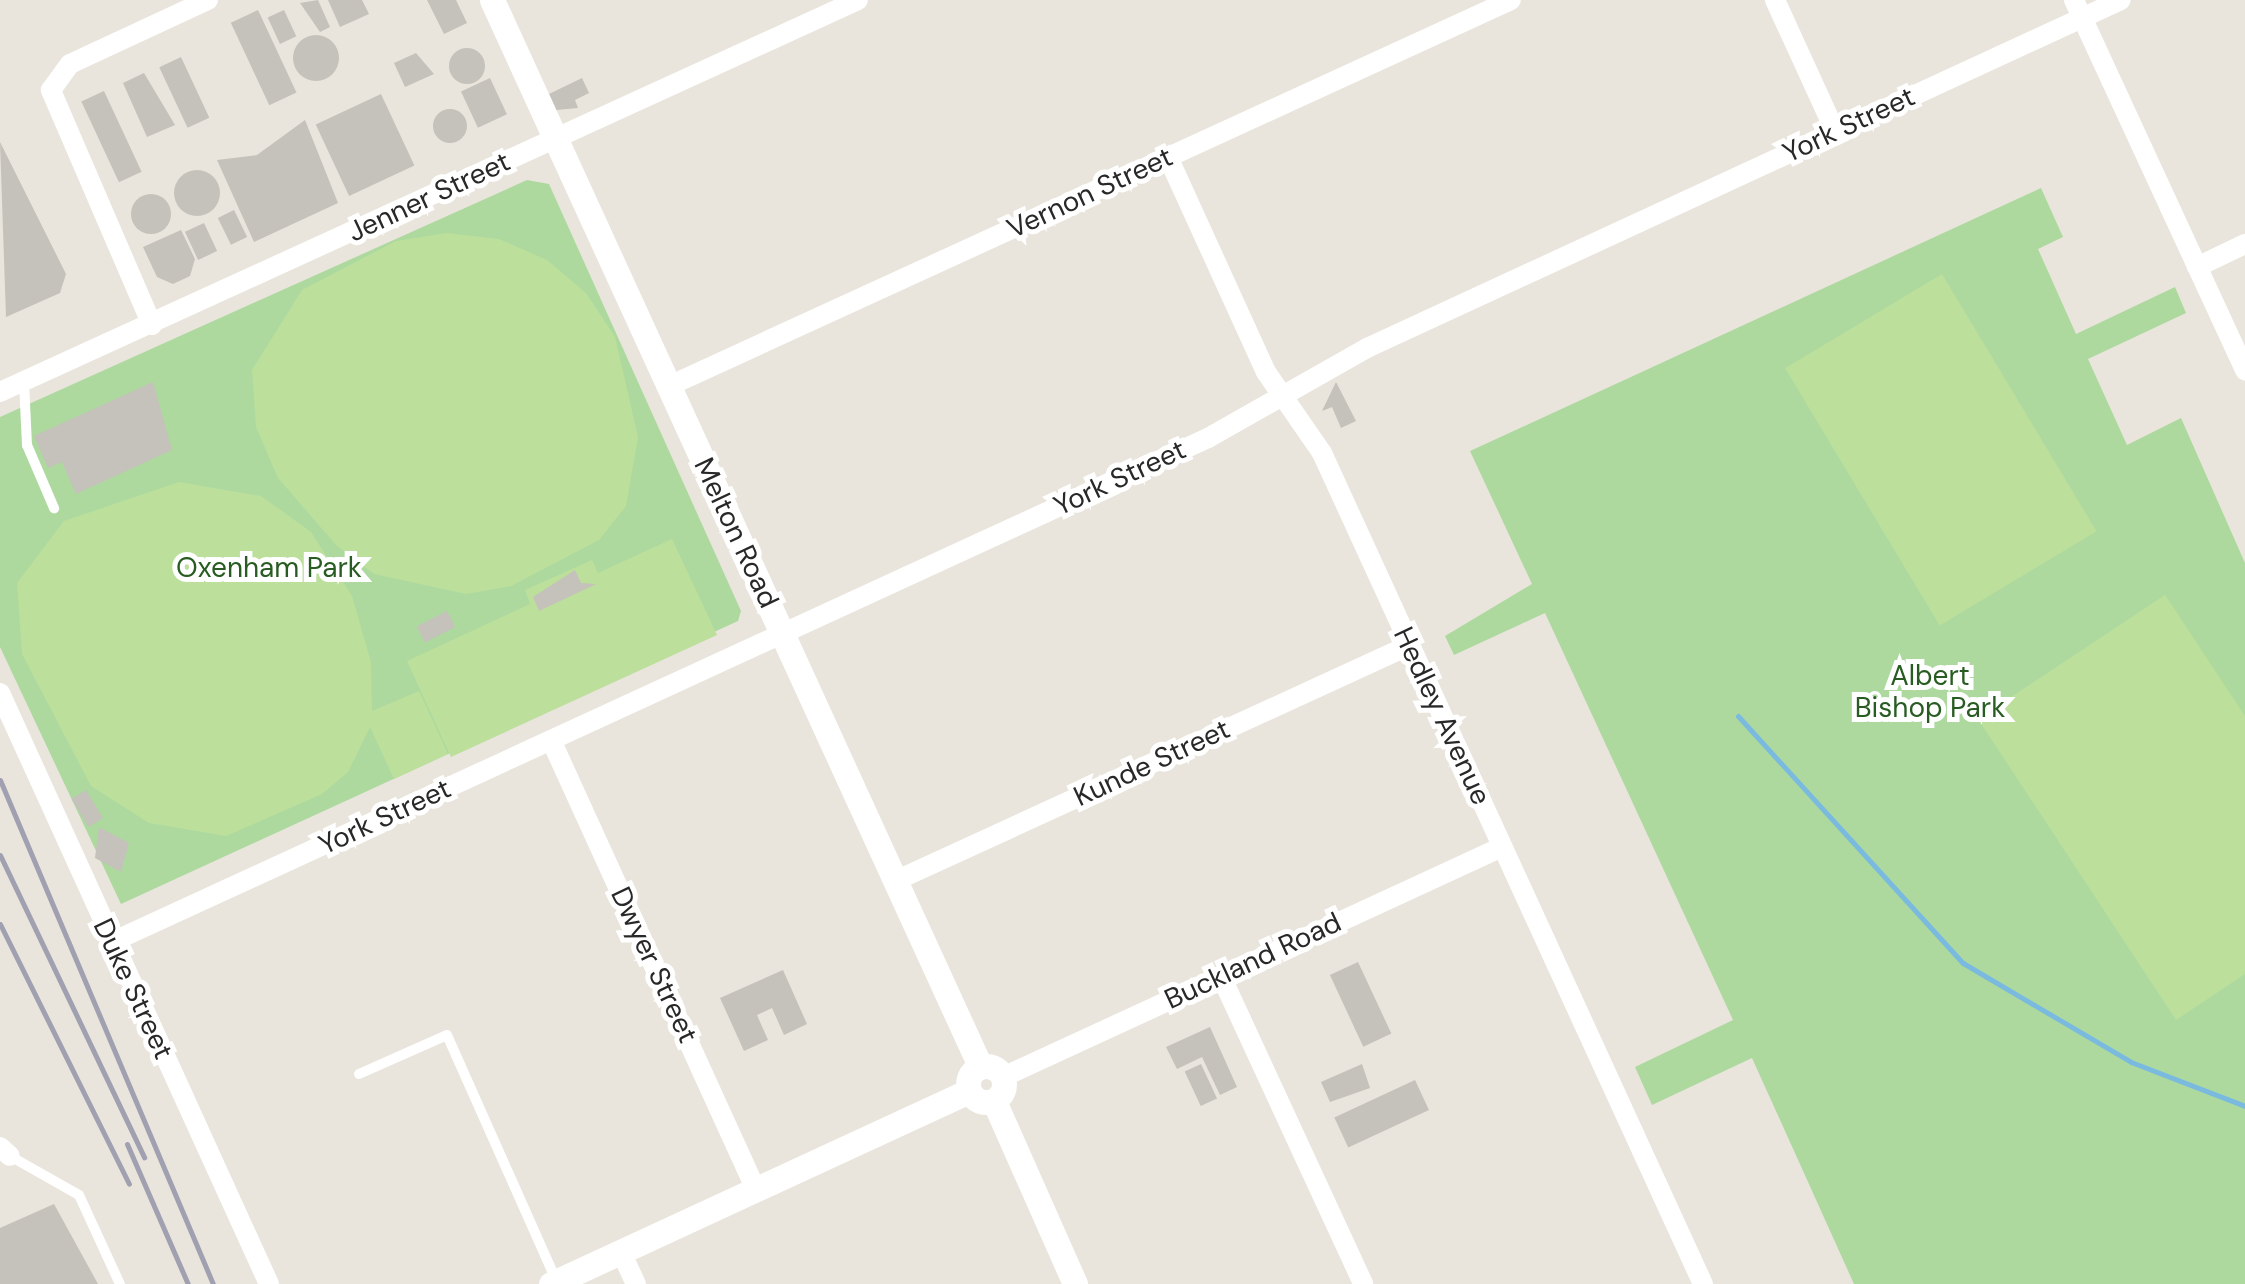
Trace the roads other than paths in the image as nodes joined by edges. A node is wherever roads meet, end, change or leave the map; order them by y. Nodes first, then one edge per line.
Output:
1 (208, 0) edge
2 (492, 0) edge
3 (858, 0) edge
4 (1511, 0) edge
5 (1775, 0) edge
6 (2121, 0) edge
7 (2078, 9) edge
8 (1835, 132) junction
9 (556, 139) junction
10 (1168, 157) junction
11 (2245, 244) edge
12 (2197, 267) junction
13 (152, 325) junction
14 (2245, 370) edge
15 (24, 382) junction
16 (669, 386) junction
17 (0, 392) edge
18 (1288, 395) junction
19 (54, 508) dead end
20 (782, 634) junction
21 (1410, 645) junction
22 (0, 693) edge
23 (551, 740) junction
24 (1502, 847) junction
25 (895, 881) junction
26 (112, 942) junction
27 (1221, 976) junction
28 (359, 1074) dead end
29 (992, 1081) junction
30 (5, 1152) edge
31 (757, 1190) junction
32 (622, 1252) junction
33 (554, 1282) edge
34 (120, 1284) edge
35 (268, 1284) edge
36 (636, 1284) edge
37 (1075, 1284) edge
38 (1364, 1284) edge
39 (1703, 1284) edge

1 - 13 street
2 - 9 street, Melton Road
3 - 9 street, Jenner Street
4 - 10 street, Vernon Street
5 - 8 street
6 - 7 street, York Street
7 - 8 street, York Street
7 - 12 street
8 - 18 street, York Street
9 - 13 street, Jenner Street
9 - 16 street, Melton Road
10 - 16 street, Vernon Street
10 - 18 street, Hedley Avenue
11 - 12 street
12 - 14 street
13 - 15 street, Jenner Street
15 - 17 street, Jenner Street
15 - 19 lane
16 - 20 street, Melton Road
18 - 20 street, York Street
18 - 21 street, Hedley Avenue
20 - 23 street, York Street
20 - 25 street, Melton Road
21 - 24 street, Hedley Avenue
21 - 25 street, Kunde Street
22 - 26 street, Duke Street
23 - 26 street, York Street
23 - 31 street, Dwyer Street
24 - 27 street, Buckland Road
24 - 39 street, Hedley Avenue
25 - 29 street, Melton Road
26 - 35 street, Duke Street
27 - 29 street, Buckland Road
27 - 38 street
28 - 33 lane
29 - 31 street
29 - 37 street, Melton Road
30 - 34 lane
31 - 32 street
32 - 33 street
32 - 36 street

